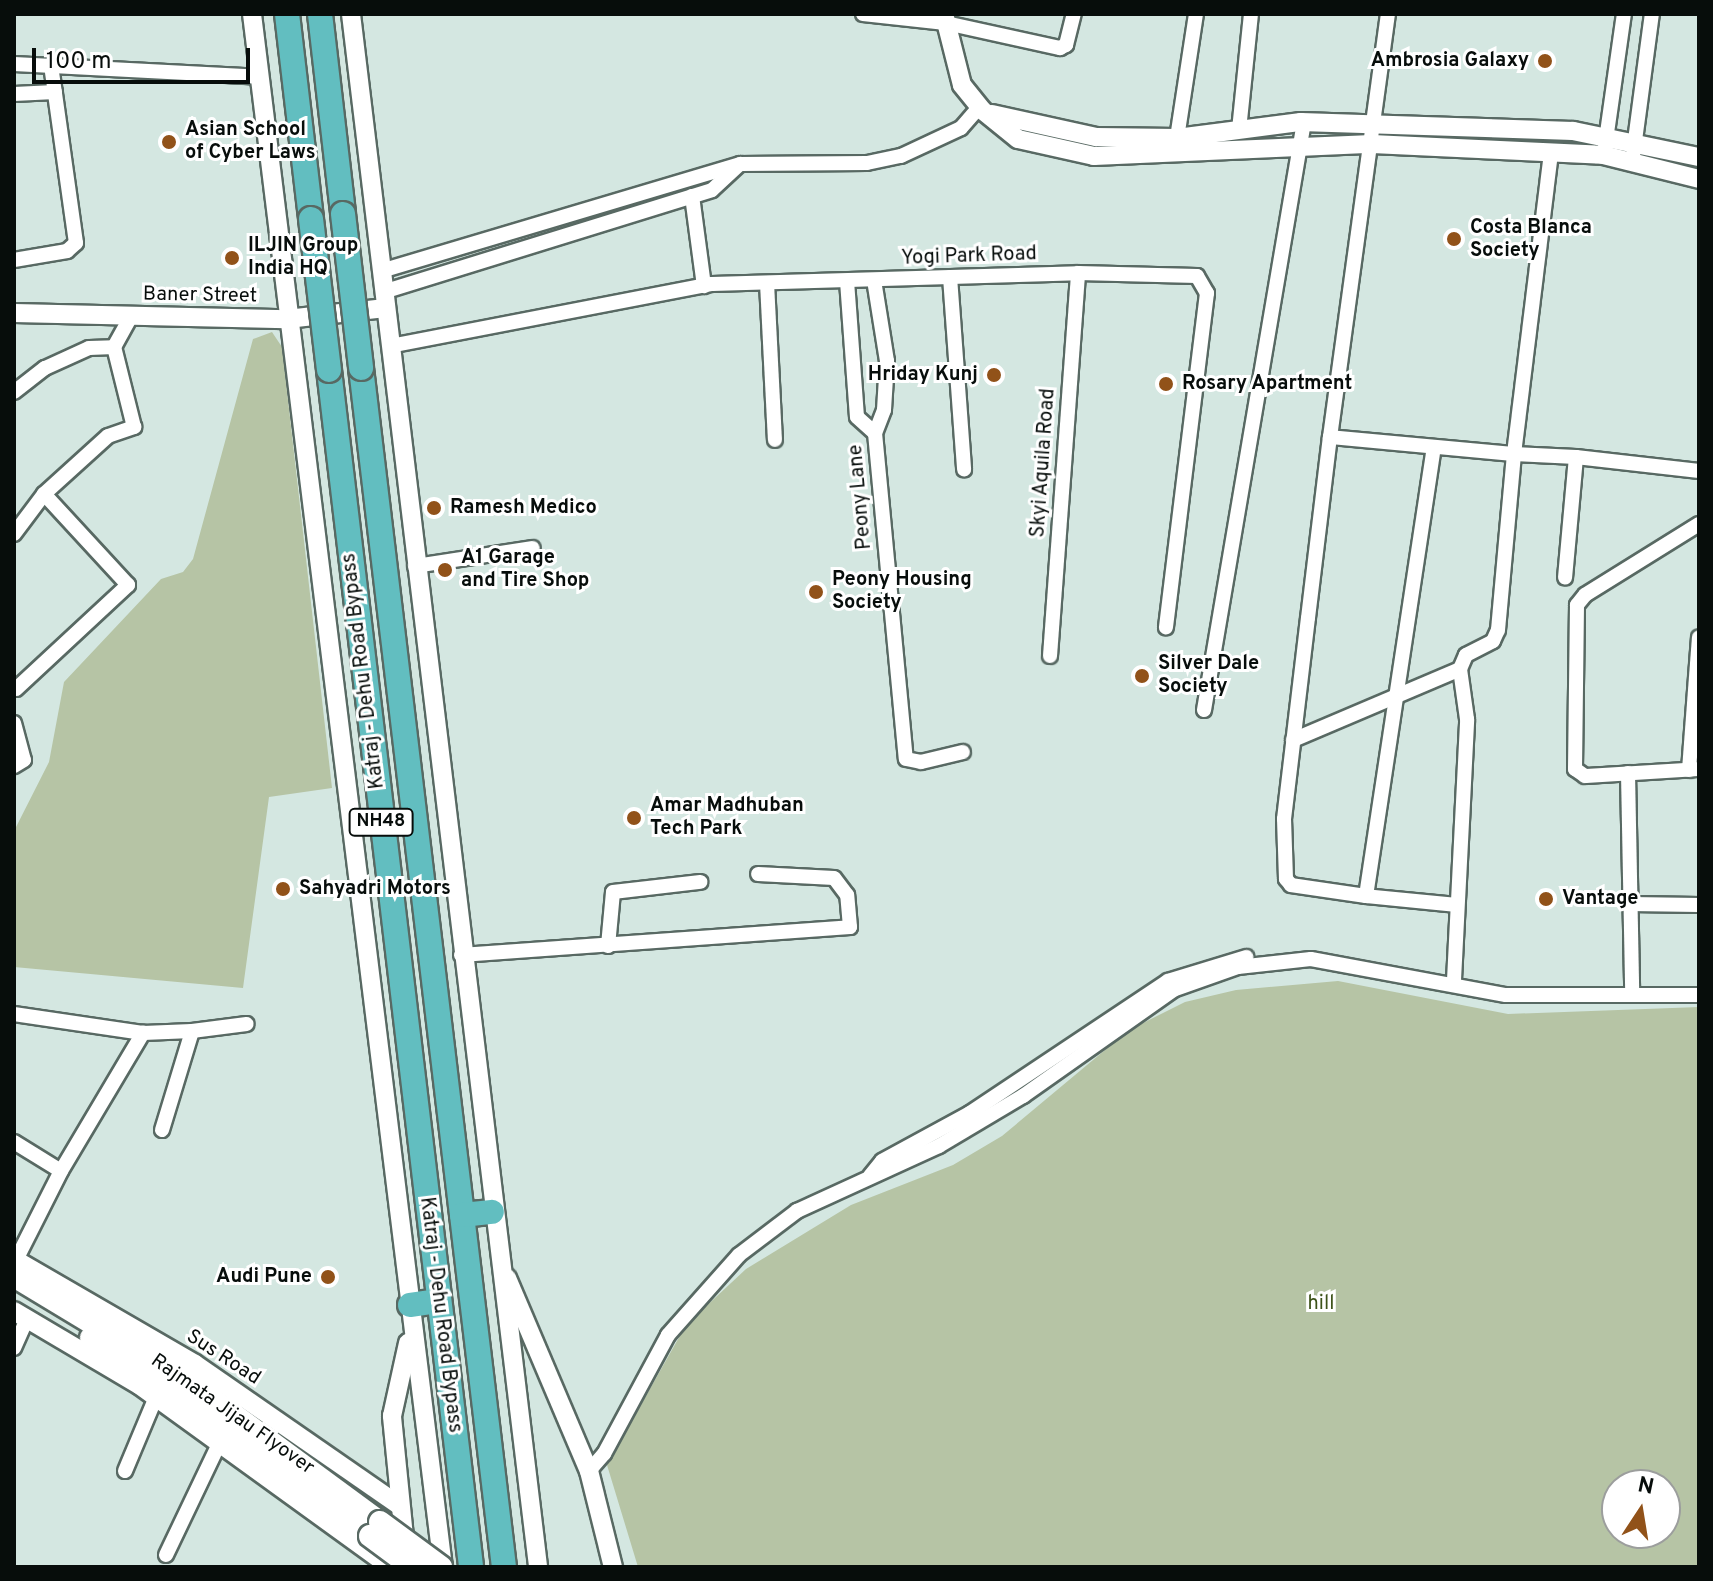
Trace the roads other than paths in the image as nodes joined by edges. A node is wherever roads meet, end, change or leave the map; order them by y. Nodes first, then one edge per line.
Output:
1 (252, 14) edge
2 (287, 14) edge
3 (320, 14) edge
4 (351, 14) edge
5 (863, 14) edge
6 (1074, 14) edge
7 (1196, 14) edge
8 (1251, 14) edge
9 (1388, 14) edge
10 (1624, 14) edge
11 (1652, 14) edge
12 (945, 18) edge
13 (14, 64) edge
14 (51, 66) junction
15 (259, 77) junction
16 (55, 92) junction
17 (14, 94) edge
18 (984, 110) junction
19 (1304, 122) junction
20 (1376, 123) junction
21 (1239, 130) junction
22 (1607, 135) junction
23 (1177, 138) junction
24 (1635, 142) junction
25 (1372, 144) junction
26 (1300, 147) junction
27 (1551, 151) junction
28 (1603, 155) junction
29 (1699, 157) edge
30 (1632, 163) junction
31 (740, 164) junction
32 (1699, 179) edge
33 (692, 196) junction
34 (14, 260) edge
35 (381, 271) junction
36 (1078, 273) junction
37 (950, 277) junction
38 (874, 280) junction
39 (847, 281) junction
40 (767, 283) junction
41 (704, 286) junction
42 (384, 300) junction
43 (14, 313) edge
44 (131, 316) junction
45 (287, 319) junction
46 (390, 346) junction
47 (114, 347) junction
48 (14, 392) edge
49 (875, 433) junction
50 (1330, 437) junction
51 (775, 440) dead end
52 (1434, 447) junction
53 (1514, 454) junction
54 (1576, 457) junction
55 (964, 469) dead end
56 (1699, 471) edge
57 (44, 494) junction
58 (1699, 524) edge
59 (14, 534) edge
60 (533, 548) dead end
61 (415, 566) junction
62 (1565, 578) dead end
63 (1166, 627) dead end
64 (1699, 637) edge
65 (1050, 656) dead end
66 (1460, 669) junction
67 (15, 690) edge
68 (1395, 697) junction
69 (1204, 710) dead end
70 (14, 723) edge
71 (1293, 740) junction
72 (963, 752) dead end
73 (14, 766) edge
74 (1694, 769) edge
75 (1628, 773) junction
76 (758, 874) dead end
77 (700, 882) dead end
78 (1366, 896) junction
79 (1630, 904) junction
80 (1457, 905) junction
81 (1699, 905) edge
82 (608, 946) junction
83 (461, 955) junction
84 (1454, 980) junction
85 (1632, 988) junction
86 (1699, 988) edge
87 (1699, 995) edge
88 (14, 1014) edge
89 (247, 1024) dead end
90 (192, 1031) junction
91 (143, 1033) junction
92 (162, 1130) dead end
93 (14, 1142) edge
94 (61, 1171) junction
95 (867, 1180) junction
96 (492, 1212) junction
97 (462, 1215) junction
98 (500, 1263) junction
99 (15, 1265) edge
100 (14, 1293) edge
101 (439, 1301) junction
102 (21, 1315) edge
103 (410, 1316) junction
104 (14, 1348) edge
105 (156, 1397) junction
106 (220, 1442) junction
107 (125, 1471) dead end
108 (589, 1471) junction
109 (400, 1506) junction
110 (367, 1531) junction
111 (166, 1555) dead end
112 (390, 1567) edge
113 (410, 1567) edge
114 (442, 1567) edge
115 (471, 1567) edge
116 (504, 1567) edge
117 (538, 1567) edge
118 (613, 1567) edge

1 - 15 street
2 - 101 highway, Katraj - Dehu Road Bypass / NH48, bridge
3 - 97 highway, Katraj - Dehu Road Bypass / NH48, bridge
4 - 35 street
5 - 12 street
6 - 12 street
7 - 23 street
8 - 21 street
9 - 20 street
10 - 22 street
11 - 24 street
12 - 18 street
13 - 14 street
14 - 15 street
14 - 16 street
15 - 45 street
16 - 17 street
16 - 34 street
18 - 23 street
18 - 26 street
18 - 31 street
19 - 20 street
19 - 21 street
19 - 26 street
20 - 22 street
20 - 25 street
21 - 23 street
22 - 24 street
22 - 28 street
24 - 29 street
24 - 30 street
25 - 26 street
25 - 27 street
25 - 50 street
26 - 69 street
27 - 28 street
27 - 53 street
28 - 30 street
30 - 32 street
31 - 33 street
31 - 35 street
33 - 41 street
33 - 42 street
35 - 42 street
36 - 37 street, Yogi Park Road
36 - 63 street, Yogi Park Road
36 - 65 street, Skyi Aquila Road
37 - 38 street, Yogi Park Road
37 - 55 street
38 - 39 street, Yogi Park Road
38 - 49 street, Peony Lane
39 - 40 street, Yogi Park Road
39 - 49 street
40 - 41 street, Yogi Park Road
40 - 51 street
41 - 46 street, Yogi Park Road
42 - 45 street, Baner Street
42 - 46 street
43 - 44 street, Baner Street
44 - 45 street, Baner Street
44 - 47 street
45 - 103 street
46 - 61 street
47 - 48 street
47 - 57 street
49 - 72 street, Peony Lane
50 - 52 street
50 - 71 street
52 - 53 street
52 - 68 street
53 - 54 street
53 - 66 street
54 - 56 street
54 - 62 street
57 - 59 street
57 - 67 street
58 - 75 street
60 - 61 street
61 - 83 street
64 - 74 street
66 - 68 street
66 - 80 street
68 - 71 street
68 - 78 street
70 - 73 street
71 - 78 street
74 - 75 street
75 - 79 street
76 - 82 street
77 - 82 street
78 - 80 street
79 - 81 street
79 - 85 street
80 - 84 street
82 - 83 street
83 - 96 street
84 - 85 street
84 - 95 street
85 - 86 street
87 - 95 street
88 - 91 street
89 - 90 street
90 - 91 street
90 - 92 street
91 - 94 street
93 - 94 street
94 - 99 street
95 - 108 street
96 - 97 highway
96 - 98 street
97 - 116 highway, Katraj - Dehu Road Bypass / NH48
98 - 108 street
98 - 117 street
99 - 109 street, Sus Road
99 - 110 main road, Rajmata Jijau Flyover
100 - 110 main road, Rajmata Jijau Flyover
101 - 103 highway
101 - 115 highway, Katraj - Dehu Road Bypass / NH48
102 - 104 street
102 - 105 street
103 - 109 street
103 - 114 street
105 - 106 street
105 - 107 street
106 - 110 street
106 - 111 street
108 - 118 street
109 - 113 street
110 - 112 street
110 - 113 main road, Rajmata Jijau Flyover, bridge
110 - 114 main road, Rajmata Jijau Flyover, bridge

